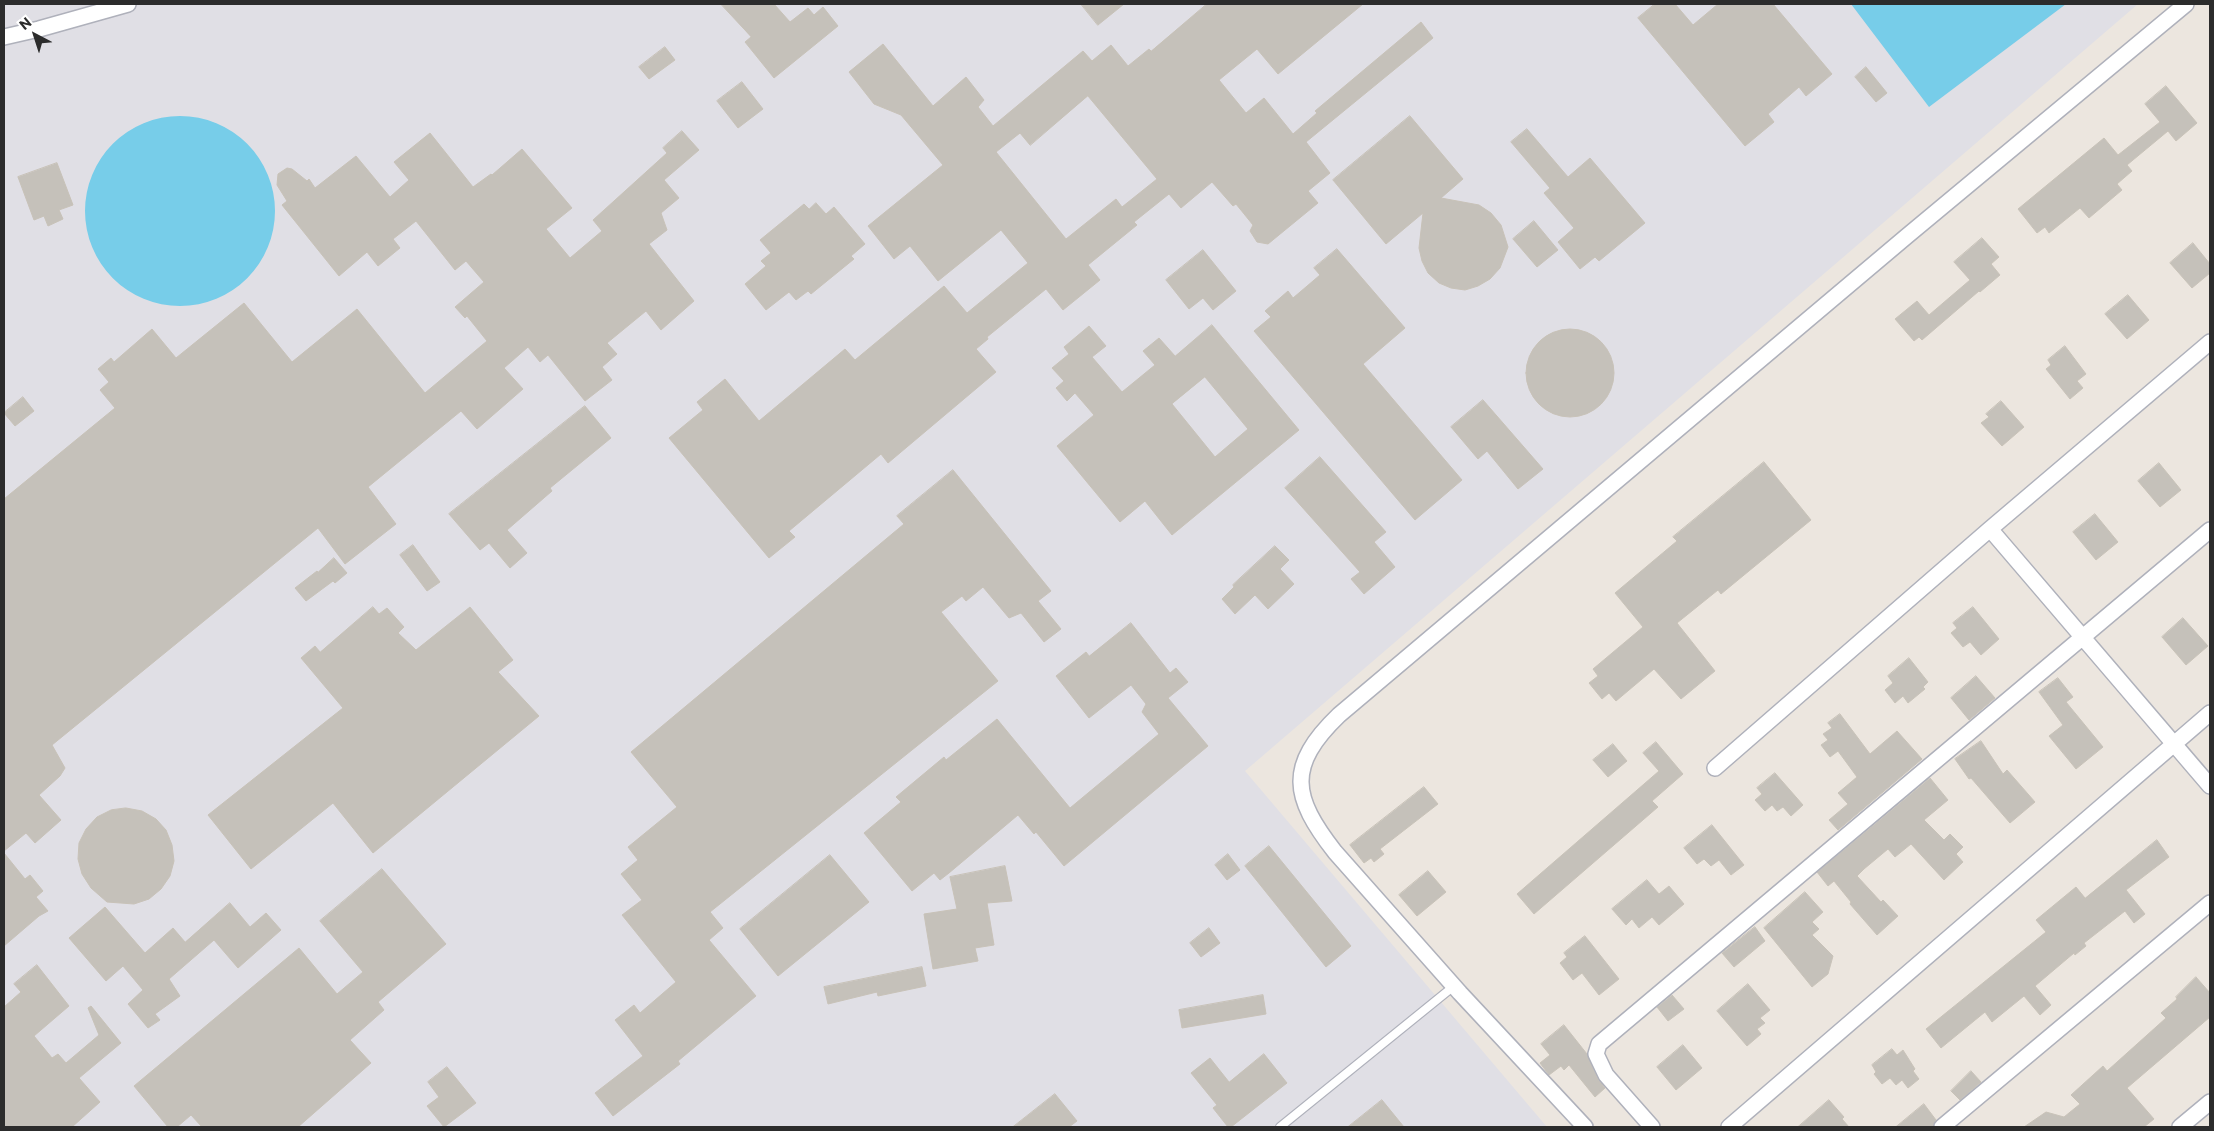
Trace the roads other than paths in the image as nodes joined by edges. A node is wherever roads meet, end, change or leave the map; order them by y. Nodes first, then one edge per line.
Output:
1 (128, 4) edge
2 (2186, 4) edge
3 (4, 36) edge
4 (2210, 342) edge
5 (1990, 529) junction
6 (2210, 530) edge
7 (2083, 636) junction
8 (2210, 713) edge
9 (2174, 744) junction
10 (1715, 768) dead end
11 (2210, 786) edge
12 (2210, 903) edge
13 (1454, 986) junction
14 (2210, 1102) edge
15 (1280, 1127) edge
16 (1585, 1127) edge
17 (1652, 1127) edge
18 (1729, 1127) edge
19 (1942, 1127) edge
20 (2180, 1127) edge

1 - 3 street
2 - 13 street
4 - 5 street
5 - 7 street
5 - 10 street
6 - 7 street
7 - 9 street
7 - 17 street
8 - 9 street
9 - 11 street
9 - 18 street
12 - 19 street
13 - 15 lane
13 - 16 street
14 - 20 street

